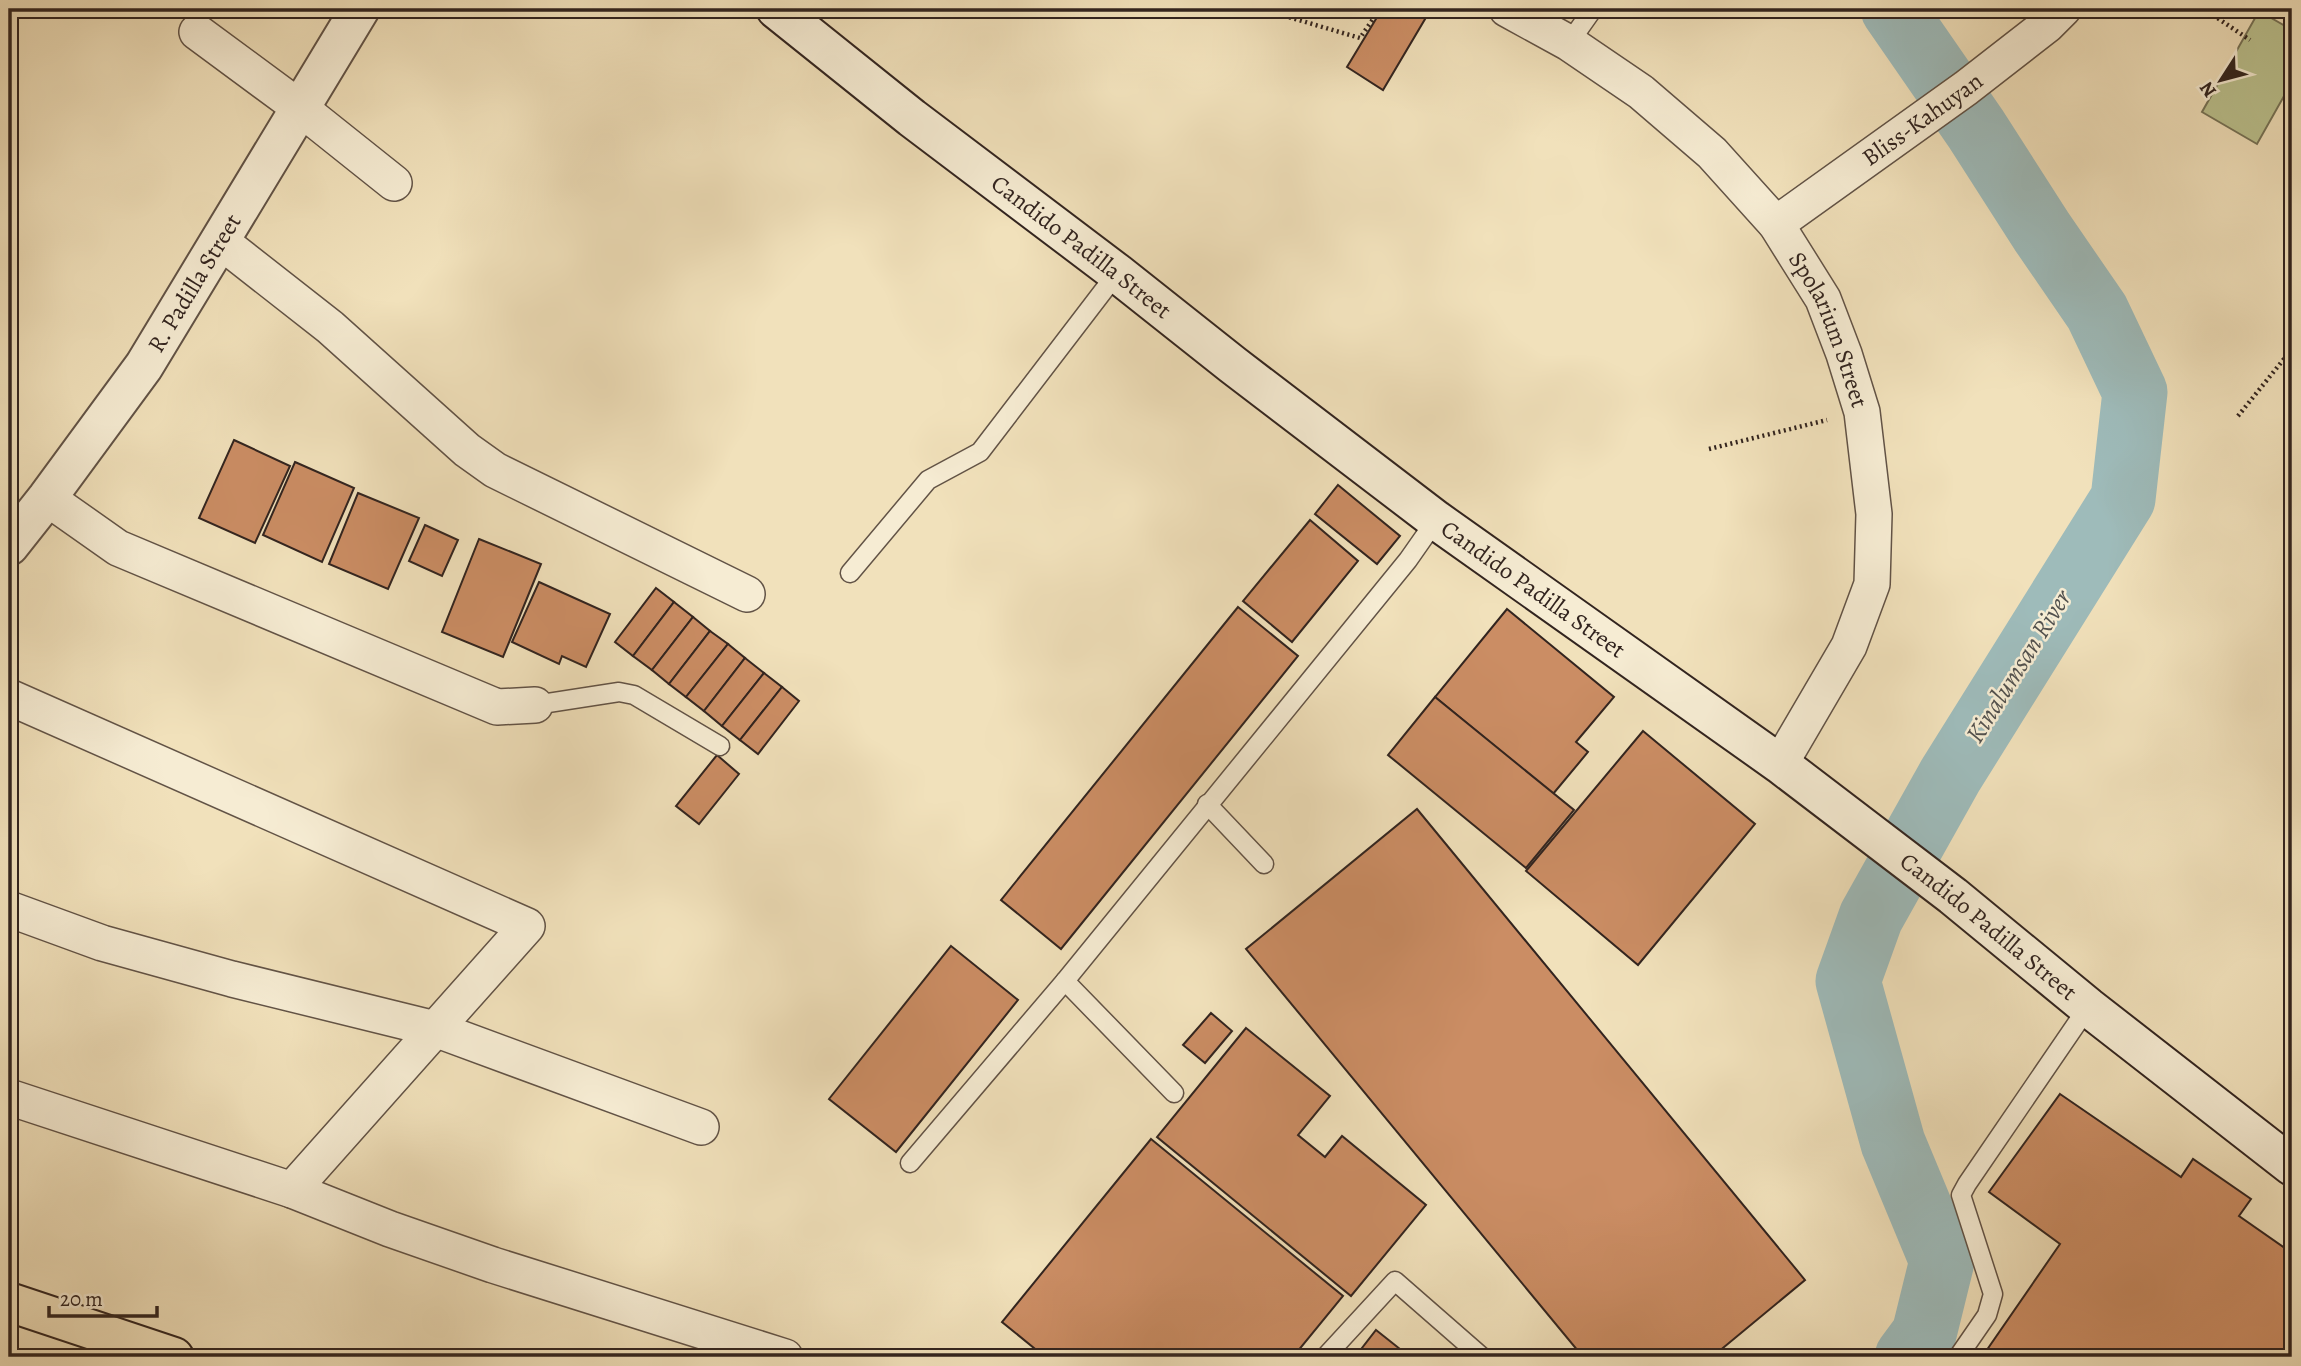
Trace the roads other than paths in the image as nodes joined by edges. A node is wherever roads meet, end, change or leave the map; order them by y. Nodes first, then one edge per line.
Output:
1 (360, 9) edge
2 (776, 9) edge
3 (1507, 9) edge
4 (1592, 9) edge
5 (2063, 9) edge
6 (197, 32) dead end
7 (1569, 43) junction
8 (300, 108) junction
9 (394, 183) dead end
10 (1776, 224) junction
11 (219, 240) junction
12 (1117, 273) junction
13 (47, 498) junction
14 (1436, 520) junction
15 (9, 546) edge
16 (850, 573) dead end
17 (747, 594) dead end
18 (9, 698) edge
19 (535, 705) joint
20 (720, 746) dead end
21 (1780, 764) junction
22 (1207, 804) junction
23 (1264, 864) dead end
24 (9, 909) edge
25 (1065, 981) junction
26 (2088, 1007) junction
27 (435, 1029) junction
28 (1174, 1093) dead end
29 (9, 1097) edge
30 (701, 1127) dead end
31 (910, 1163) dead end
32 (2292, 1166) edge
33 (292, 1190) junction
34 (9, 1302) edge
35 (174, 1357) edge
36 (785, 1357) edge
37 (1325, 1357) edge
38 (1482, 1357) edge
39 (1958, 1357) edge

1 - 8 main road, R. Padilla Street
2 - 12 main road, Candido Padilla Street
3 - 7 street, Spolarium Street
4 - 7 lane
5 - 10 street, Bliss-Kahuyan
6 - 8 street
7 - 10 street, Spolarium Street
8 - 9 street
8 - 11 main road, R. Padilla Street
10 - 21 street, Spolarium Street
11 - 13 main road, R. Padilla Street
11 - 17 street
12 - 14 main road, Candido Padilla Street
12 - 16 lane
13 - 15 main road, R. Padilla Street
13 - 19 street
14 - 21 main road, Candido Padilla Street
14 - 22 lane
18 - 27 street
19 - 20 lane
21 - 26 main road, Candido Padilla Street
22 - 23 lane
22 - 25 lane
24 - 27 street
25 - 28 lane
25 - 31 lane
26 - 32 main road, Candido Padilla Street
26 - 39 lane
27 - 30 street
27 - 33 street
29 - 33 street
33 - 36 street
34 - 35 main road
37 - 38 lane

